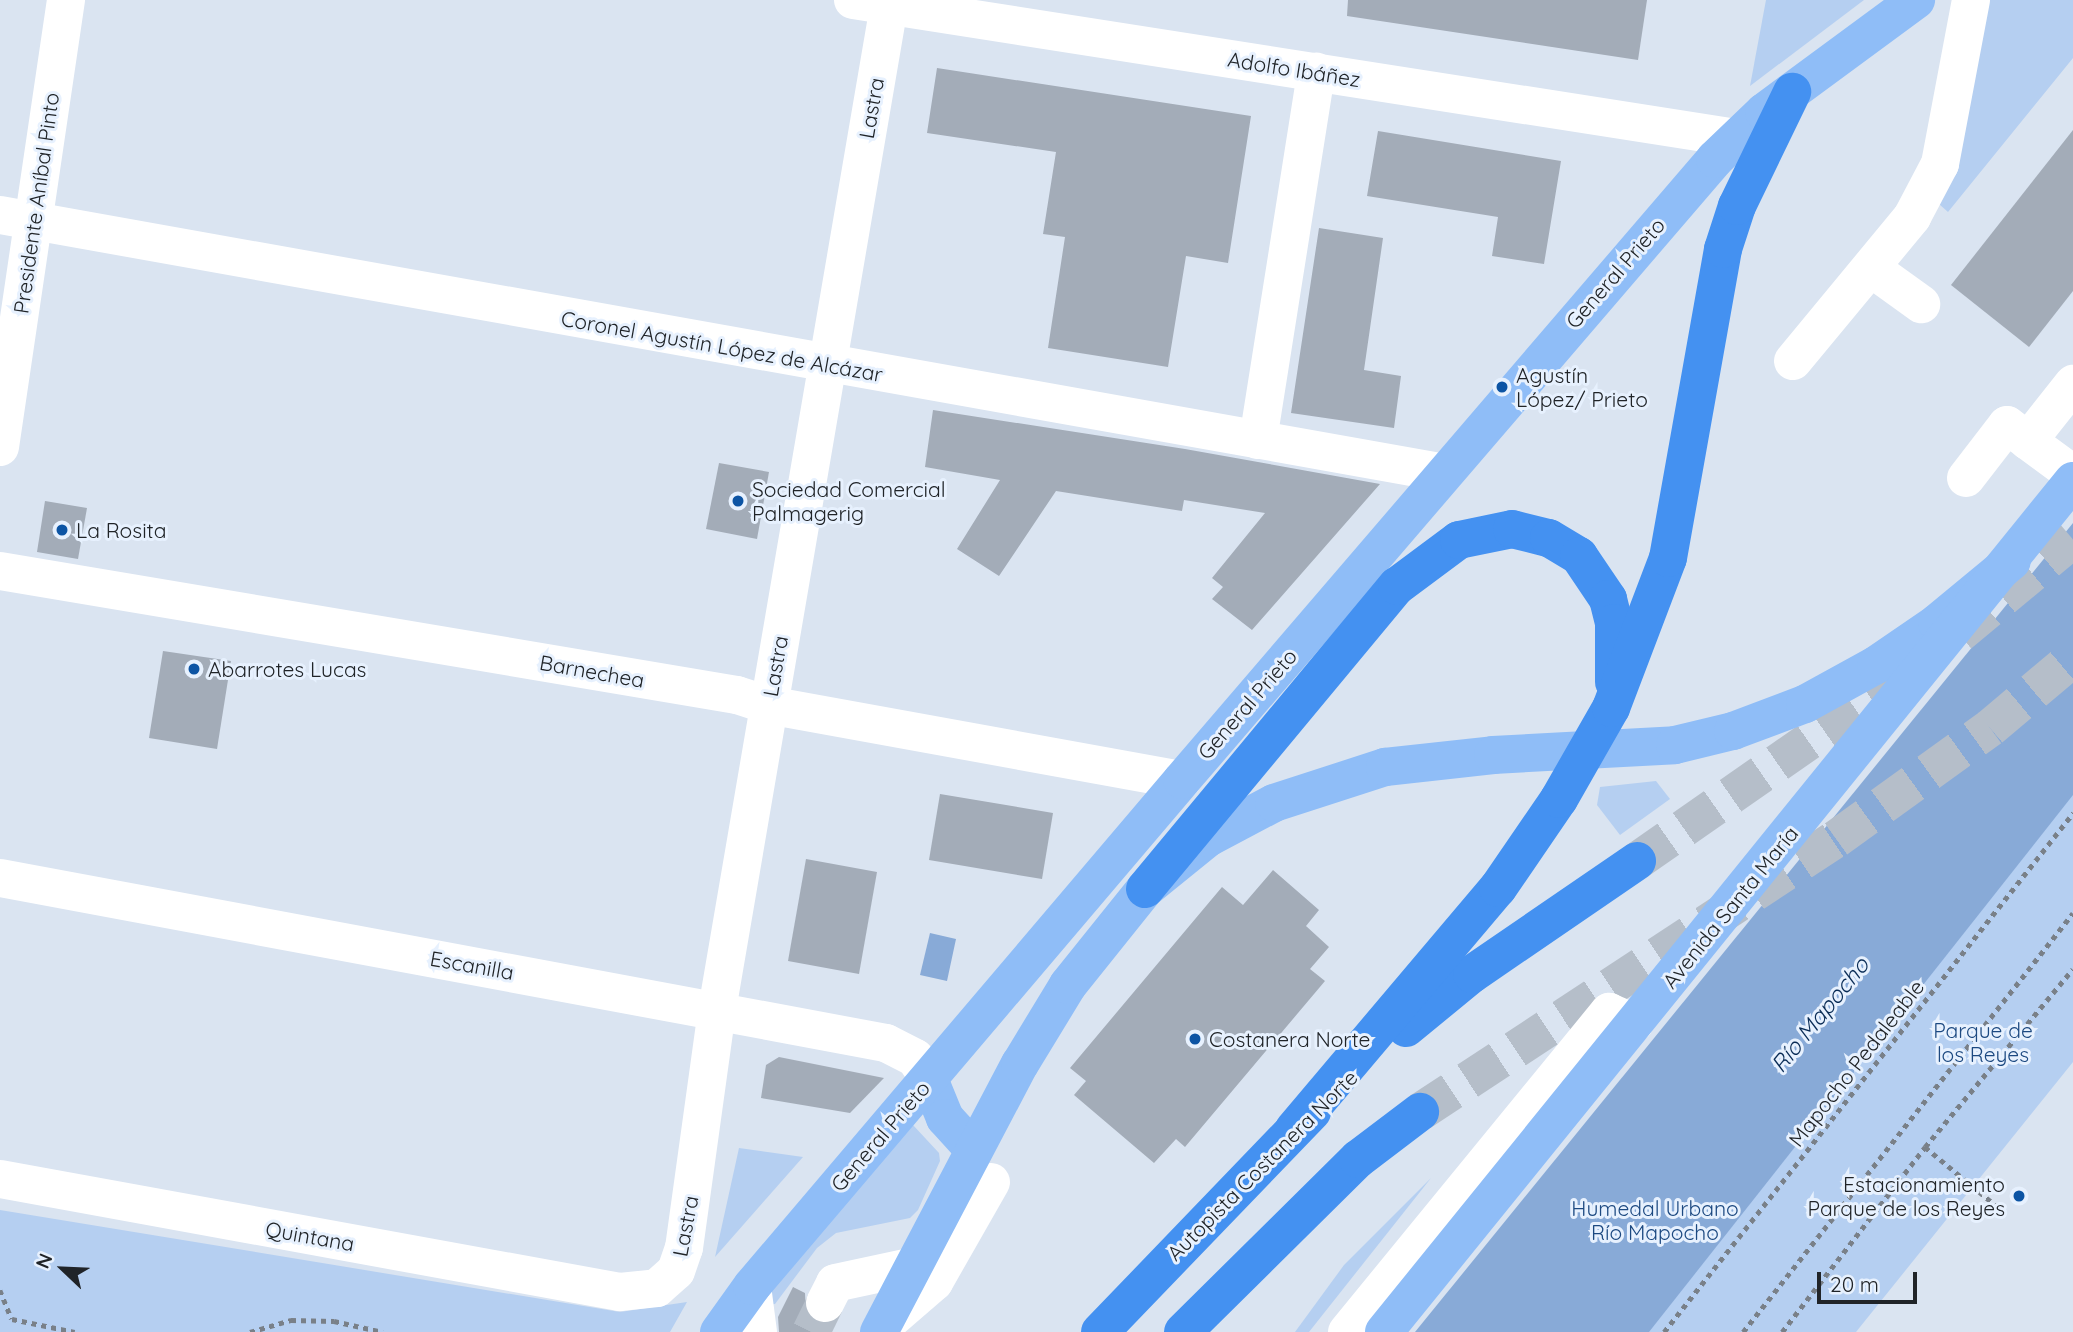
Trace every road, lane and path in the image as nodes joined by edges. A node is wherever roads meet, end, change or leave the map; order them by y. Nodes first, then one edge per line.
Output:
1 (66, 0) edge
2 (1916, 0) edge
3 (1972, 0) edge
4 (877, 2) edge
5 (1316, 72) junction
6 (1792, 92) junction
7 (1736, 138) junction
8 (17, 218) edge
9 (1871, 268) junction
10 (1921, 304) dead end
11 (1793, 361) dead end
12 (827, 364) junction
13 (2073, 384) edge
14 (4, 398) edge
15 (1258, 440) junction
16 (2028, 441) junction
17 (0, 447) edge
18 (1445, 472) junction
19 (2073, 474) edge
20 (1966, 478) dead end
21 (2073, 481) edge
22 (2012, 561) junction
23 (0, 572) edge
24 (768, 705) junction
25 (1611, 708) junction
26 (1182, 780) junction
27 (2073, 813) edge
28 (1637, 861) tunnel mouth
29 (0, 878) edge
30 (1145, 889) junction
31 (2073, 913) edge
32 (2073, 969) edge
33 (717, 1010) junction
34 (1635, 1023) junction
35 (929, 1079) junction
36 (1420, 1112) tunnel mouth
37 (1294, 1129) junction
38 (1925, 1147) junction
39 (992, 1176) junction
40 (0, 1179) edge
41 (1307, 1206) junction
42 (2005, 1213) dead end
43 (914, 1266) junction
44 (752, 1286) junction
45 (0, 1290) edge
46 (620, 1292) joint
47 (830, 1293) dead end
48 (881, 1329) edge
49 (75, 1332) edge
50 (250, 1332) edge
51 (383, 1332) edge
52 (719, 1332) edge
53 (758, 1332) edge
54 (1100, 1332) edge
55 (1183, 1332) edge
56 (1218, 1332) edge
57 (1347, 1332) edge
58 (1384, 1332) edge
59 (1664, 1332) edge
60 (1743, 1332) edge
61 (1782, 1332) edge

1 - 8 street, Presidente Aníbal Pinto
2 - 6 main road, General Prieto
3 - 9 street
4 - 5 street, Adolfo Ibáñez
4 - 12 street, Lastra
5 - 7 street, Adolfo Ibáñez
5 - 15 street
6 - 7 main road, General Prieto
6 - 25 highway
7 - 18 main road, General Prieto
8 - 12 street, Coronel Agustín López de Alcázar
8 - 14 street, Presidente Aníbal Pinto
9 - 10 street
9 - 11 street
12 - 15 street, Coronel Agustín López de Alcázar
12 - 24 street, Lastra
13 - 16 street
14 - 17 street, Presidente Aníbal Pinto
15 - 18 street, Coronel Agustín López de Alcázar
16 - 19 street
16 - 20 street
18 - 26 main road, General Prieto
21 - 22 main road, Avenida Santa María
22 - 30 main road
22 - 34 main road, Avenida Santa María
23 - 24 street, Barnechea
24 - 26 street, Barnechea
24 - 33 street, Lastra
25 - 30 highway
25 - 37 highway
26 - 35 main road, General Prieto
27 - 59 path, Mapocho Pedaleable
28 - 37 highway, Autopista Costanera Norte
29 - 33 street, Escanilla
30 - 39 main road
31 - 60 path
32 - 38 path
33 - 35 street, Escanilla
33 - 46 street, Lastra
34 - 57 street
34 - 58 main road, Avenida Santa María
35 - 39 main road
35 - 44 main road, General Prieto
36 - 41 highway
37 - 54 highway, Autopista Costanera Norte
38 - 42 path
38 - 61 path
39 - 43 main road
39 - 48 street
40 - 46 street, Quintana
41 - 55 highway
41 - 56 highway
43 - 47 street
43 - 48 main road
44 - 52 main road, General Prieto
44 - 53 street
45 - 49 path
50 - 51 path

